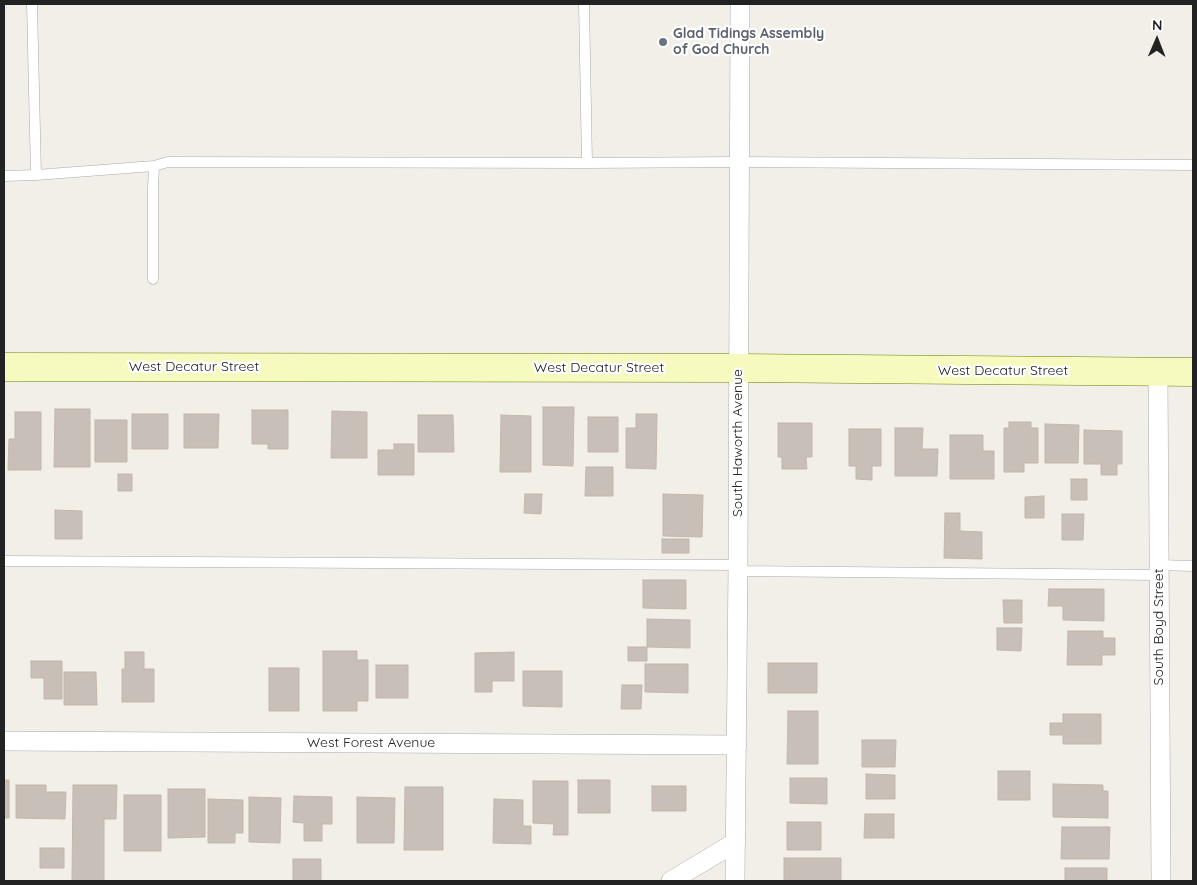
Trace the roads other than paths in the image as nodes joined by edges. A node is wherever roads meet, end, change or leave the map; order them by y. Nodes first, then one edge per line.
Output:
1 (32, 4) edge
2 (584, 4) edge
3 (740, 4) edge
4 (739, 162) junction
5 (587, 163) junction
6 (154, 166) junction
7 (1193, 166) edge
8 (36, 175) junction
9 (4, 176) edge
10 (153, 279) dead end
11 (4, 366) edge
12 (738, 368) junction
13 (1158, 372) junction
14 (1193, 372) edge
15 (4, 561) edge
16 (1193, 566) edge
17 (738, 568) junction
18 (1159, 570) junction
19 (4, 741) edge
20 (737, 745) junction
21 (736, 842) junction
22 (671, 881) edge
23 (735, 881) edge
24 (1161, 881) edge

1 - 8 lane
2 - 5 lane
3 - 4 street, South Haworth Avenue
4 - 5 lane
4 - 7 lane
4 - 12 street, South Haworth Avenue
5 - 6 lane
6 - 8 lane
6 - 10 lane
8 - 9 lane
11 - 12 street, West Decatur Street
12 - 13 street, West Decatur Street
12 - 17 street, South Haworth Avenue
13 - 14 street, West Decatur Street
13 - 18 street, South Boyd Street
15 - 17 lane
16 - 18 lane
17 - 18 lane
17 - 20 street, South Haworth Avenue
18 - 24 street, South Boyd Street
19 - 20 street, West Forest Avenue
20 - 21 street, South Haworth Avenue
21 - 22 street
21 - 23 street, South Haworth Avenue

